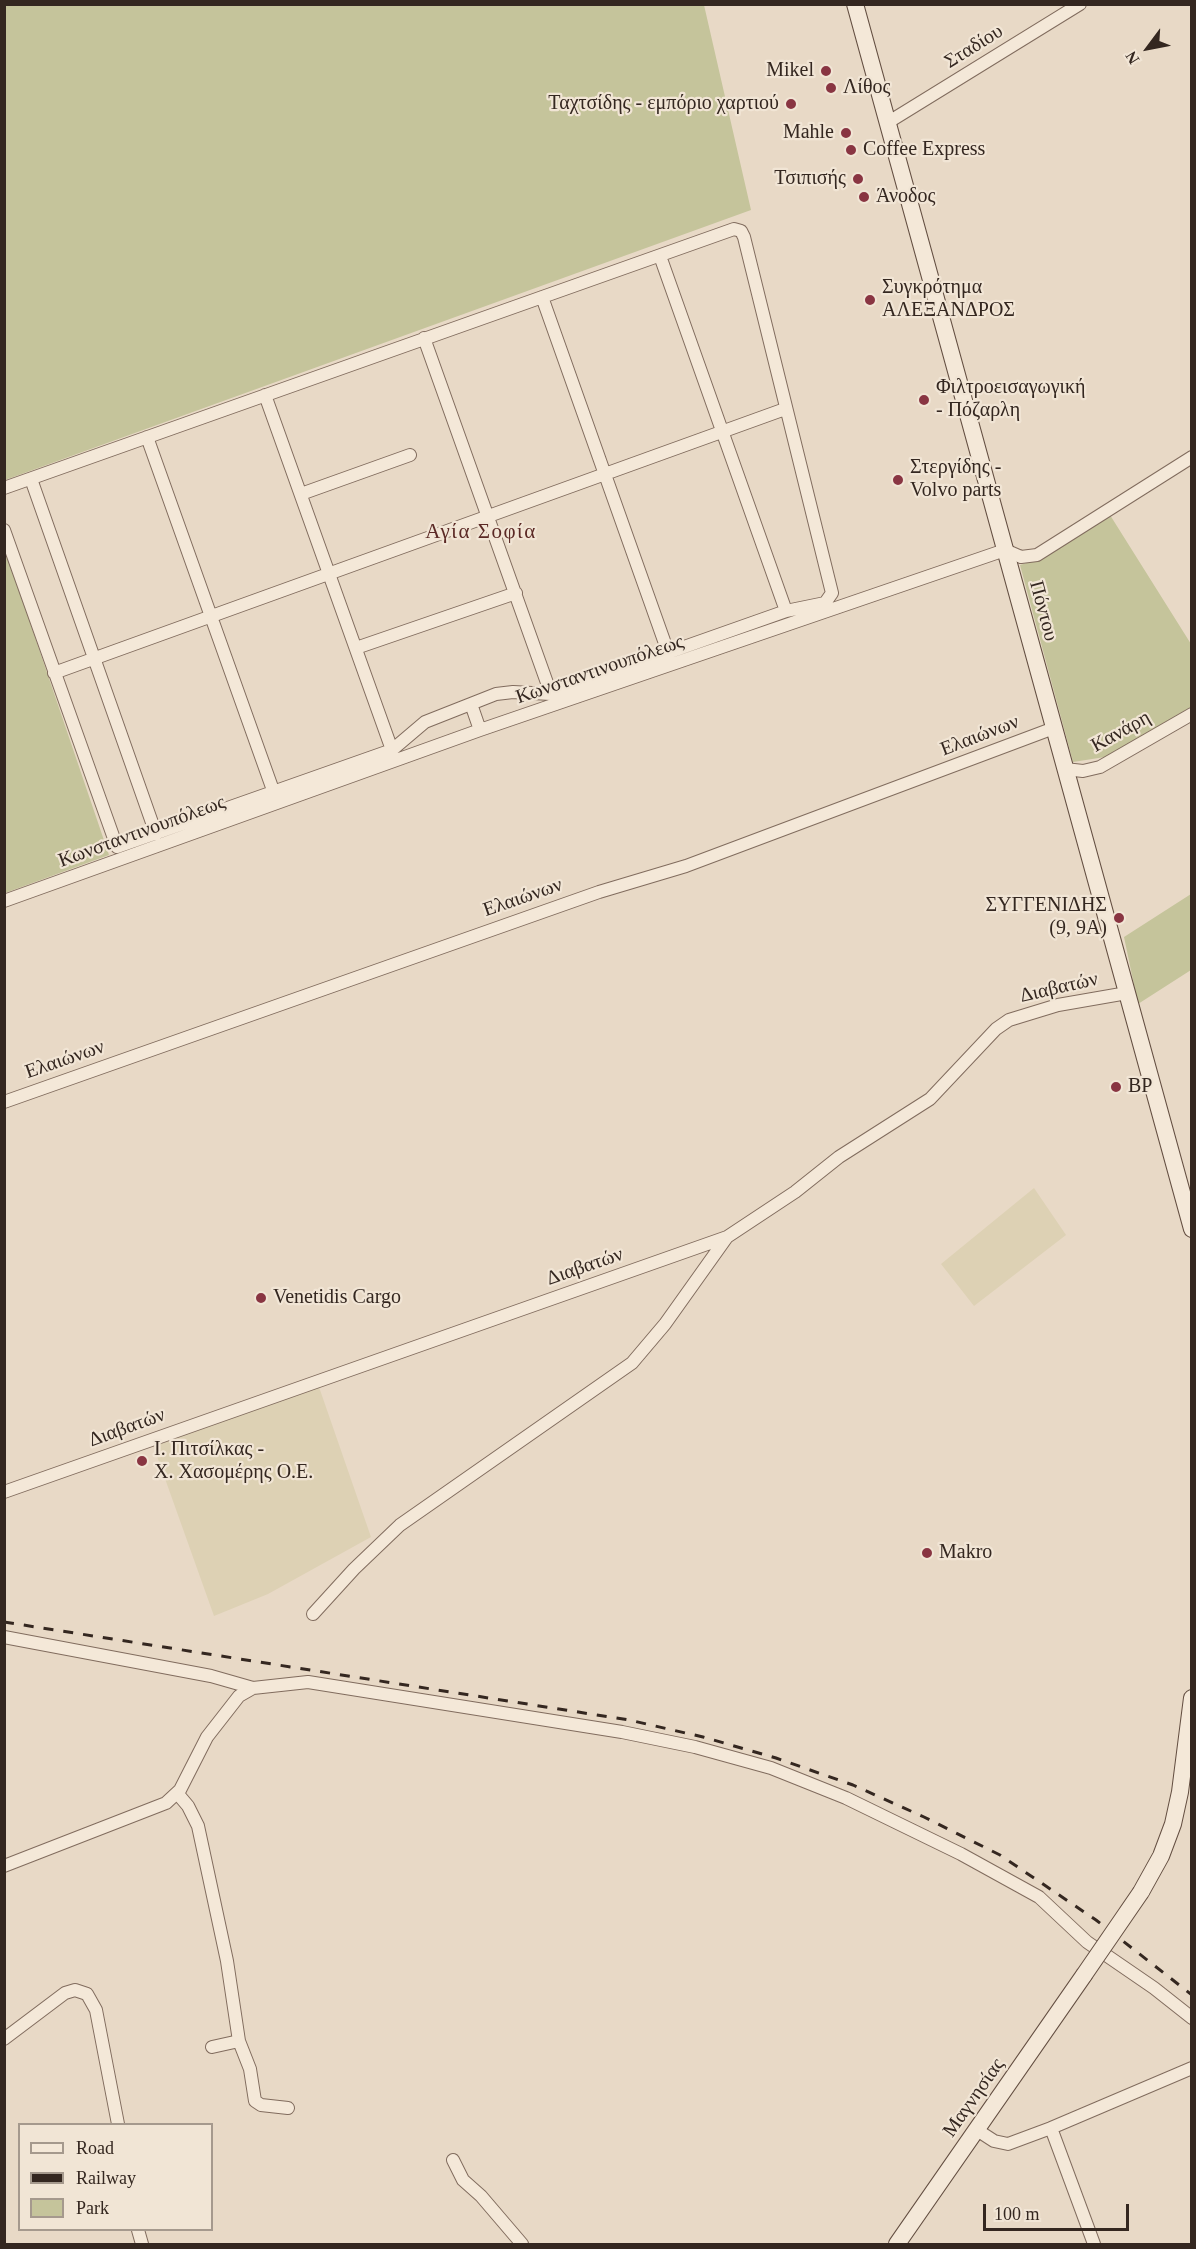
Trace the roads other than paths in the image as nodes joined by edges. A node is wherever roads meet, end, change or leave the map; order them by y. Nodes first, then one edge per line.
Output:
1 (855, 4) edge
2 (1080, 4) edge
3 (887, 123) junction
4 (660, 256) junction
5 (542, 297) junction
6 (424, 338) junction
7 (265, 395) junction
8 (785, 409) junction
9 (723, 430) junction
10 (147, 437) junction
11 (410, 455) dead end
12 (1191, 457) edge
13 (605, 473) junction
14 (31, 479) junction
15 (4, 488) edge
16 (301, 494) junction
17 (487, 516) junction
18 (4, 530) edge
19 (1005, 550) junction
20 (329, 572) junction
21 (516, 593) junction
22 (786, 611) junction
23 (212, 614) junction
24 (356, 648) junction
25 (668, 652) junction
26 (94, 657) junction
27 (54, 673) junction
28 (550, 694) junction
29 (471, 704) junction
30 (1191, 714) edge
31 (1054, 728) junction
32 (480, 730) junction
33 (392, 750) junction
34 (1065, 769) junction
35 (274, 793) junction
36 (156, 834) junction
37 (4, 902) edge
38 (1126, 993) junction
39 (4, 1102) edge
40 (1191, 1227) edge
41 (728, 1237) junction
42 (4, 1492) edge
43 (313, 1614) dead end
44 (4, 1637) edge
45 (254, 1688) junction
46 (1191, 1698) edge
47 (177, 1793) junction
48 (4, 1866) edge
49 (1191, 2018) edge
50 (4, 2039) edge
51 (239, 2041) junction
52 (212, 2047) dead end
53 (1191, 2068) edge
54 (288, 2108) dead end
55 (118, 2123) edge
56 (1051, 2128) junction
57 (977, 2130) junction
58 (453, 2160) dead end
59 (522, 2244) edge
60 (897, 2244) edge
61 (1094, 2244) edge

1 - 3 street, Πόντου
2 - 3 street, Σταδίου
3 - 19 street, Πόντου
4 - 5 street
4 - 8 street
4 - 9 street
5 - 6 street
5 - 13 street
6 - 7 street
6 - 17 street
7 - 10 street
7 - 16 street
8 - 9 street
8 - 22 street
9 - 13 street
9 - 22 street
10 - 14 street
10 - 23 street
11 - 16 street
12 - 19 street, Κωνσταντινουπόλεως
13 - 17 street
13 - 25 street
14 - 15 street
14 - 26 street
16 - 20 street
17 - 20 street
17 - 21 street
18 - 27 street
19 - 31 street, Πόντου
19 - 32 street, Κωνσταντινουπόλεως
20 - 23 street
20 - 24 street
21 - 24 street
21 - 28 street
22 - 25 street
23 - 26 street
23 - 35 street
24 - 33 street
25 - 28 street
26 - 27 street
26 - 36 street
27 - 36 street
28 - 29 street
29 - 32 street
29 - 33 street
30 - 34 street, Κανάρη
31 - 34 street, Πόντου
31 - 39 street, Ελαιώνων
32 - 37 street, Κωνσταντινουπόλεως
33 - 35 street
34 - 38 street, Πόντου
35 - 36 street
38 - 40 street, Πόντου
38 - 41 street, Διαβατών
41 - 42 street, Διαβατών
41 - 43 street
44 - 45 street
45 - 47 street
45 - 49 street
46 - 57 street, Μαγνησίας, bridge
47 - 48 street
47 - 51 street
50 - 55 street
51 - 52 street
51 - 54 street
53 - 56 street
56 - 57 street
56 - 61 street
57 - 60 street, Μαγνησίας
58 - 59 street

